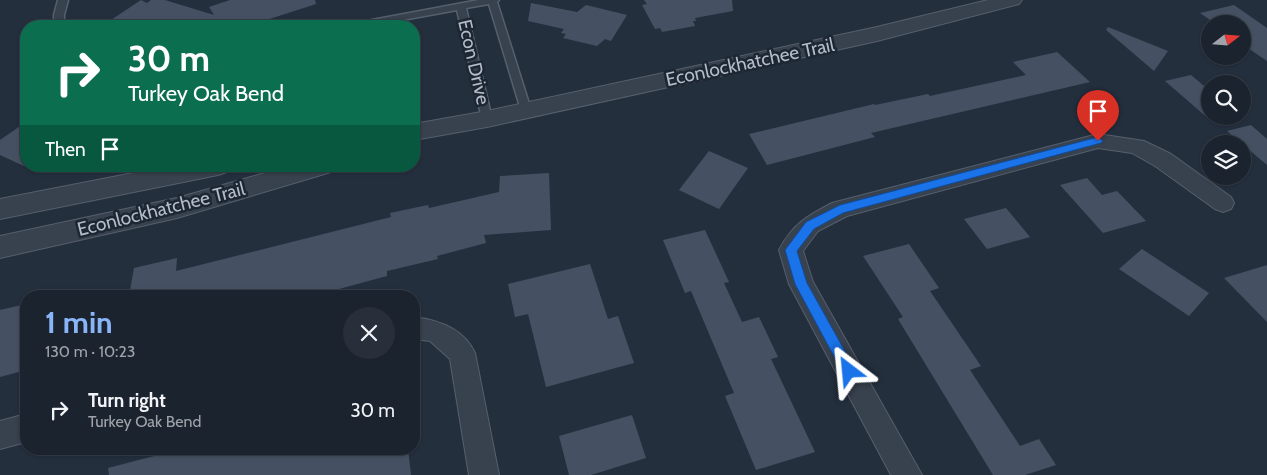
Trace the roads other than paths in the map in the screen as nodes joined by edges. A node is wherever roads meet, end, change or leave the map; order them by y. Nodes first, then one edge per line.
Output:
1 (63, 0) edge
2 (493, 0) edge
3 (1012, 0) edge
4 (461, 5) junction
5 (59, 20) edge
6 (386, 20) edge
7 (526, 110) junction
8 (487, 119) junction
9 (420, 131) edge
10 (420, 138) edge
11 (188, 172) edge
12 (301, 172) edge
13 (1223, 203) dead end
14 (0, 209) edge
15 (0, 247) edge
16 (420, 329) edge
17 (20, 430) edge
18 (0, 435) edge
19 (484, 475) edge
20 (907, 475) edge

1 - 5 lane
2 - 4 lane
2 - 7 lane, Econ Drive
3 - 7 street, Econlockhatchee Trail
4 - 6 lane
4 - 8 lane, Econ Drive
7 - 8 street, Econlockhatchee Trail
8 - 9 street, Econlockhatchee Trail
8 - 10 street, Econlockhatchee Trail
11 - 14 street, Econlockhatchee Trail
12 - 15 street, Econlockhatchee Trail
13 - 20 street
16 - 19 street
17 - 18 street

